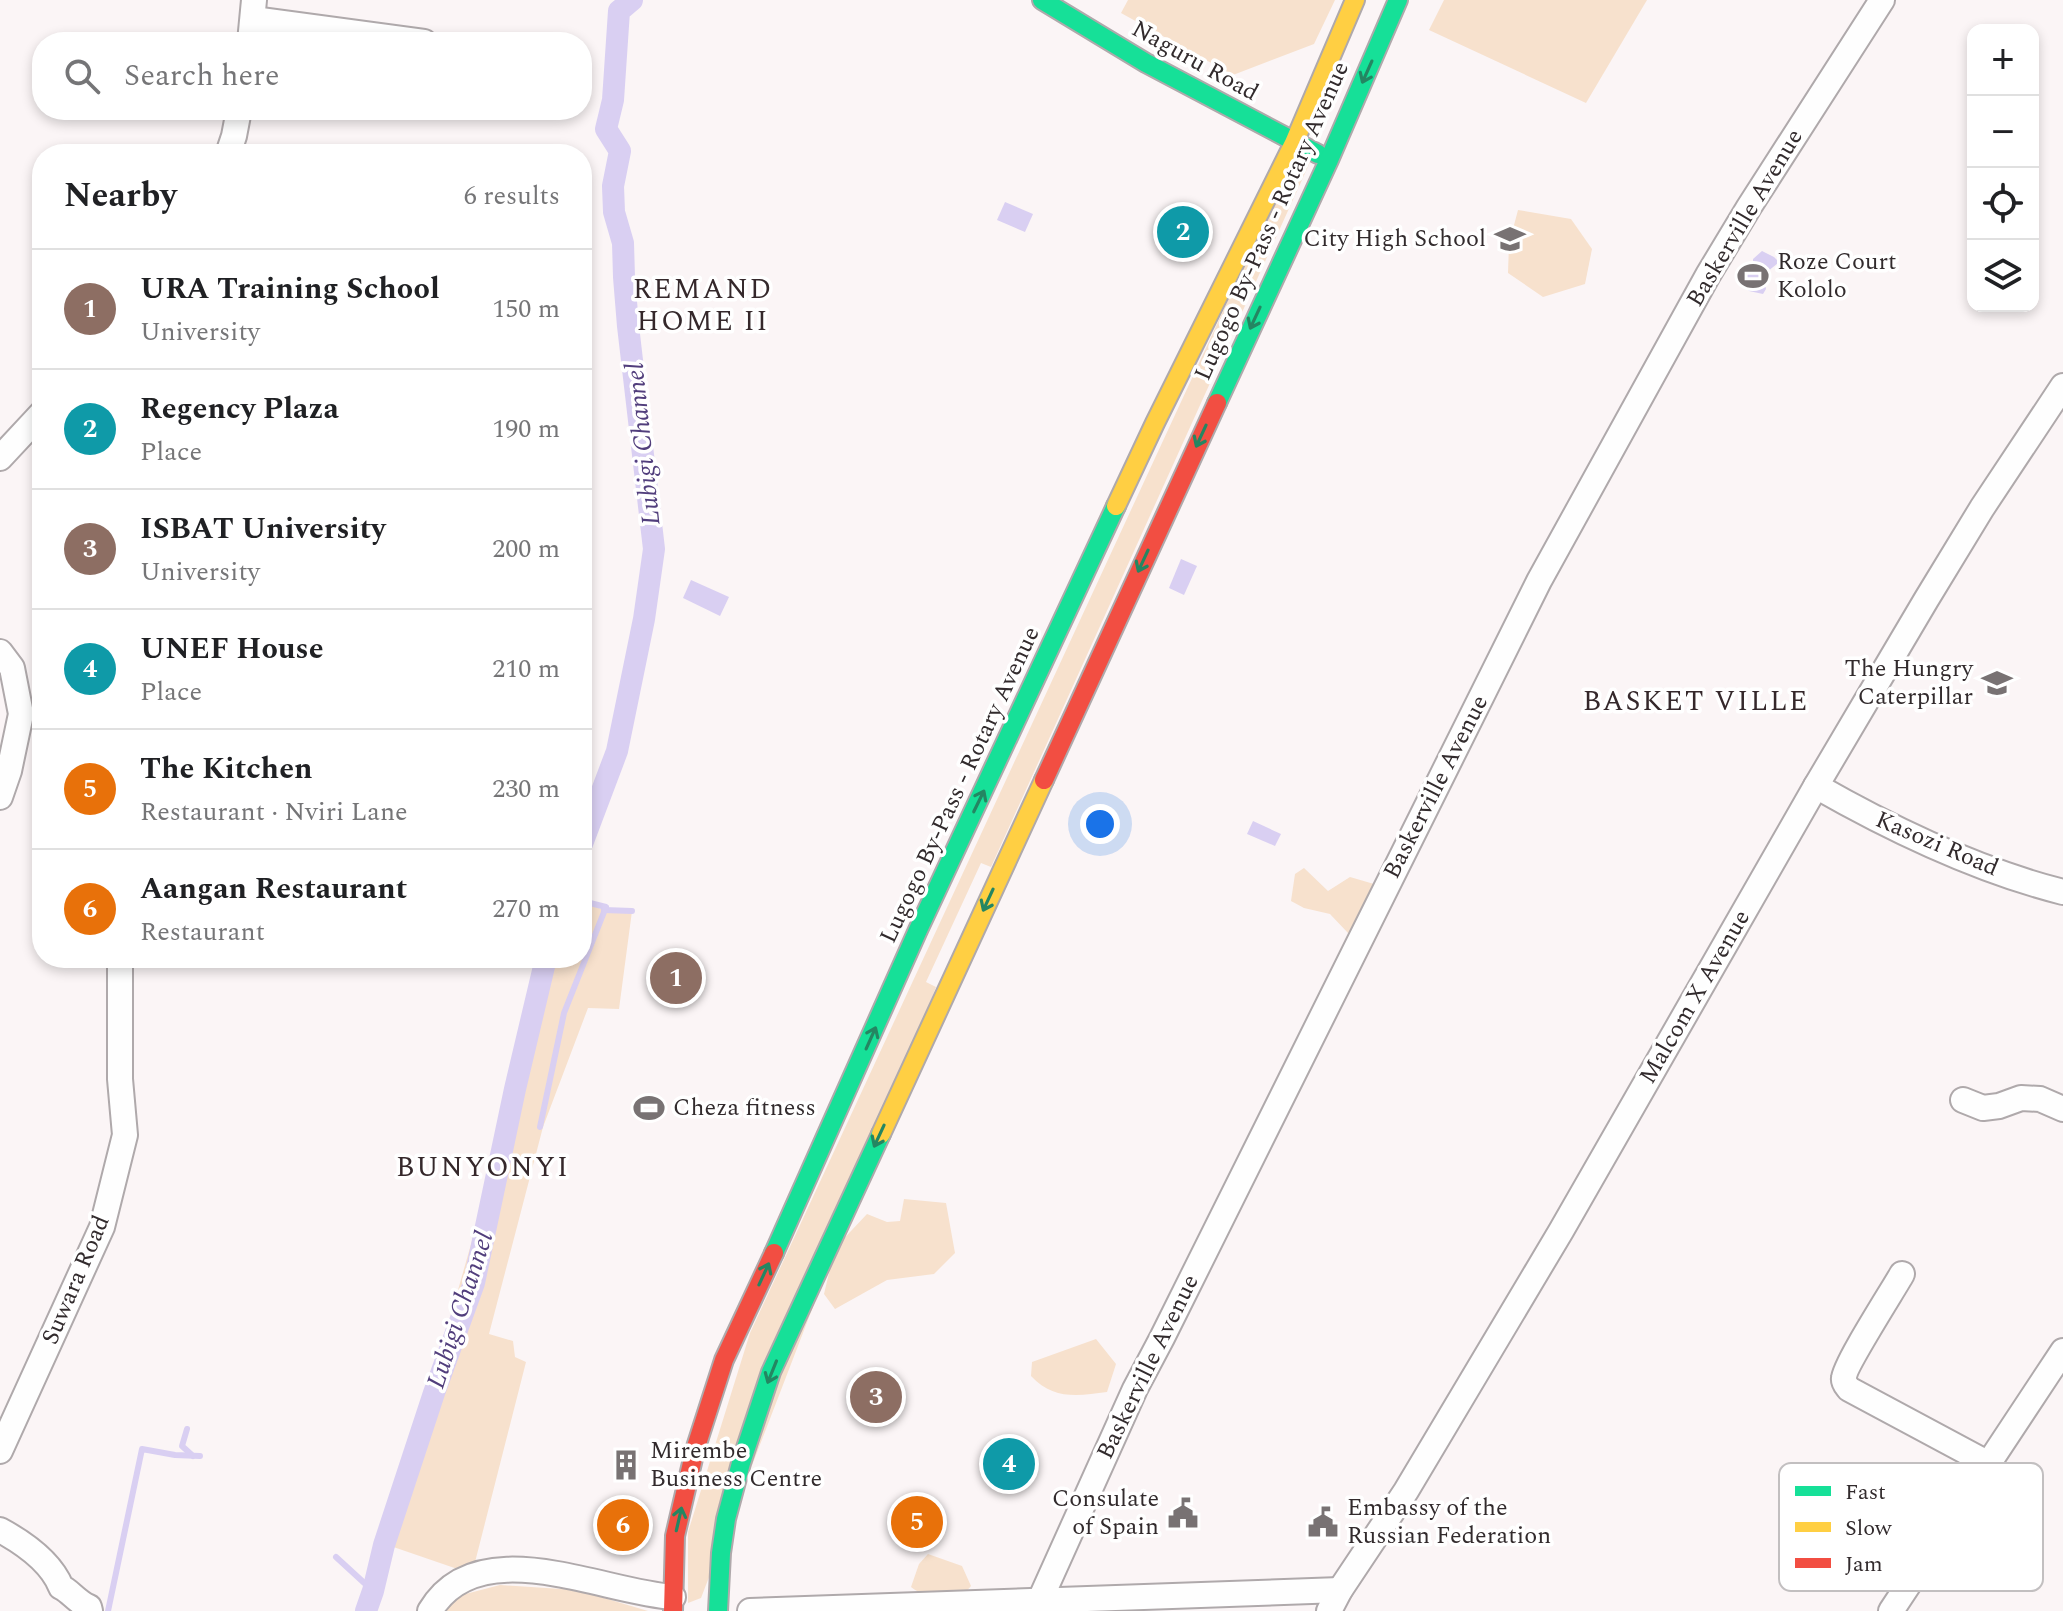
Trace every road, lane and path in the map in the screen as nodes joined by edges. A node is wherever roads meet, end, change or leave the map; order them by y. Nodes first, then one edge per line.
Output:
1 (1042, 0) edge
2 (1355, 0) edge
3 (1398, 0) edge
4 (1882, 0) edge
5 (252, 20) edge
6 (346, 32) edge
7 (237, 120) edge
8 (1294, 143) junction
9 (231, 144) edge
10 (1329, 160) junction
11 (2063, 386) edge
12 (32, 424) edge
13 (0, 458) edge
14 (0, 652) edge
15 (1816, 786) junction
16 (0, 797) edge
17 (2063, 892) edge
18 (120, 968) edge
19 (1963, 1100) dead end
20 (2063, 1109) edge
21 (1902, 1274) dead end
22 (2063, 1351) edge
23 (0, 1451) edge
24 (1987, 1463) edge
25 (1990, 1463) edge
26 (0, 1530) edge
27 (1904, 1591) edge
28 (1040, 1600) junction
29 (1334, 1601) edge
30 (673, 1604) edge
31 (90, 1611) edge
32 (430, 1611) edge
33 (718, 1611) edge
34 (750, 1611) edge
35 (1891, 1611) edge

1 - 8 main road, Naguru Road
2 - 8 main road, Lugogo By-Pass - Rotary Avenue
3 -> 10 main road, Lugogo By-Pass - Rotary Avenue
4 - 28 street, Baskerville Avenue
5 - 6 street
7 - 9 street
8 - 10 main road, Naguru Road
30 -> 8 main road, Lugogo By-Pass - Rotary Avenue
10 -> 33 main road, Lugogo By-Pass - Rotary Avenue
11 - 15 street, Malcom X Avenue
12 - 13 street
14 - 16 street
15 - 17 street, Kasozi Road
15 - 29 street, Malcom X Avenue
18 - 23 street, Suwara Road
19 - 20 street
21 - 24 street
22 - 25 street
26 - 31 street
27 - 35 street
28 - 29 street
28 - 34 street
30 - 32 street

